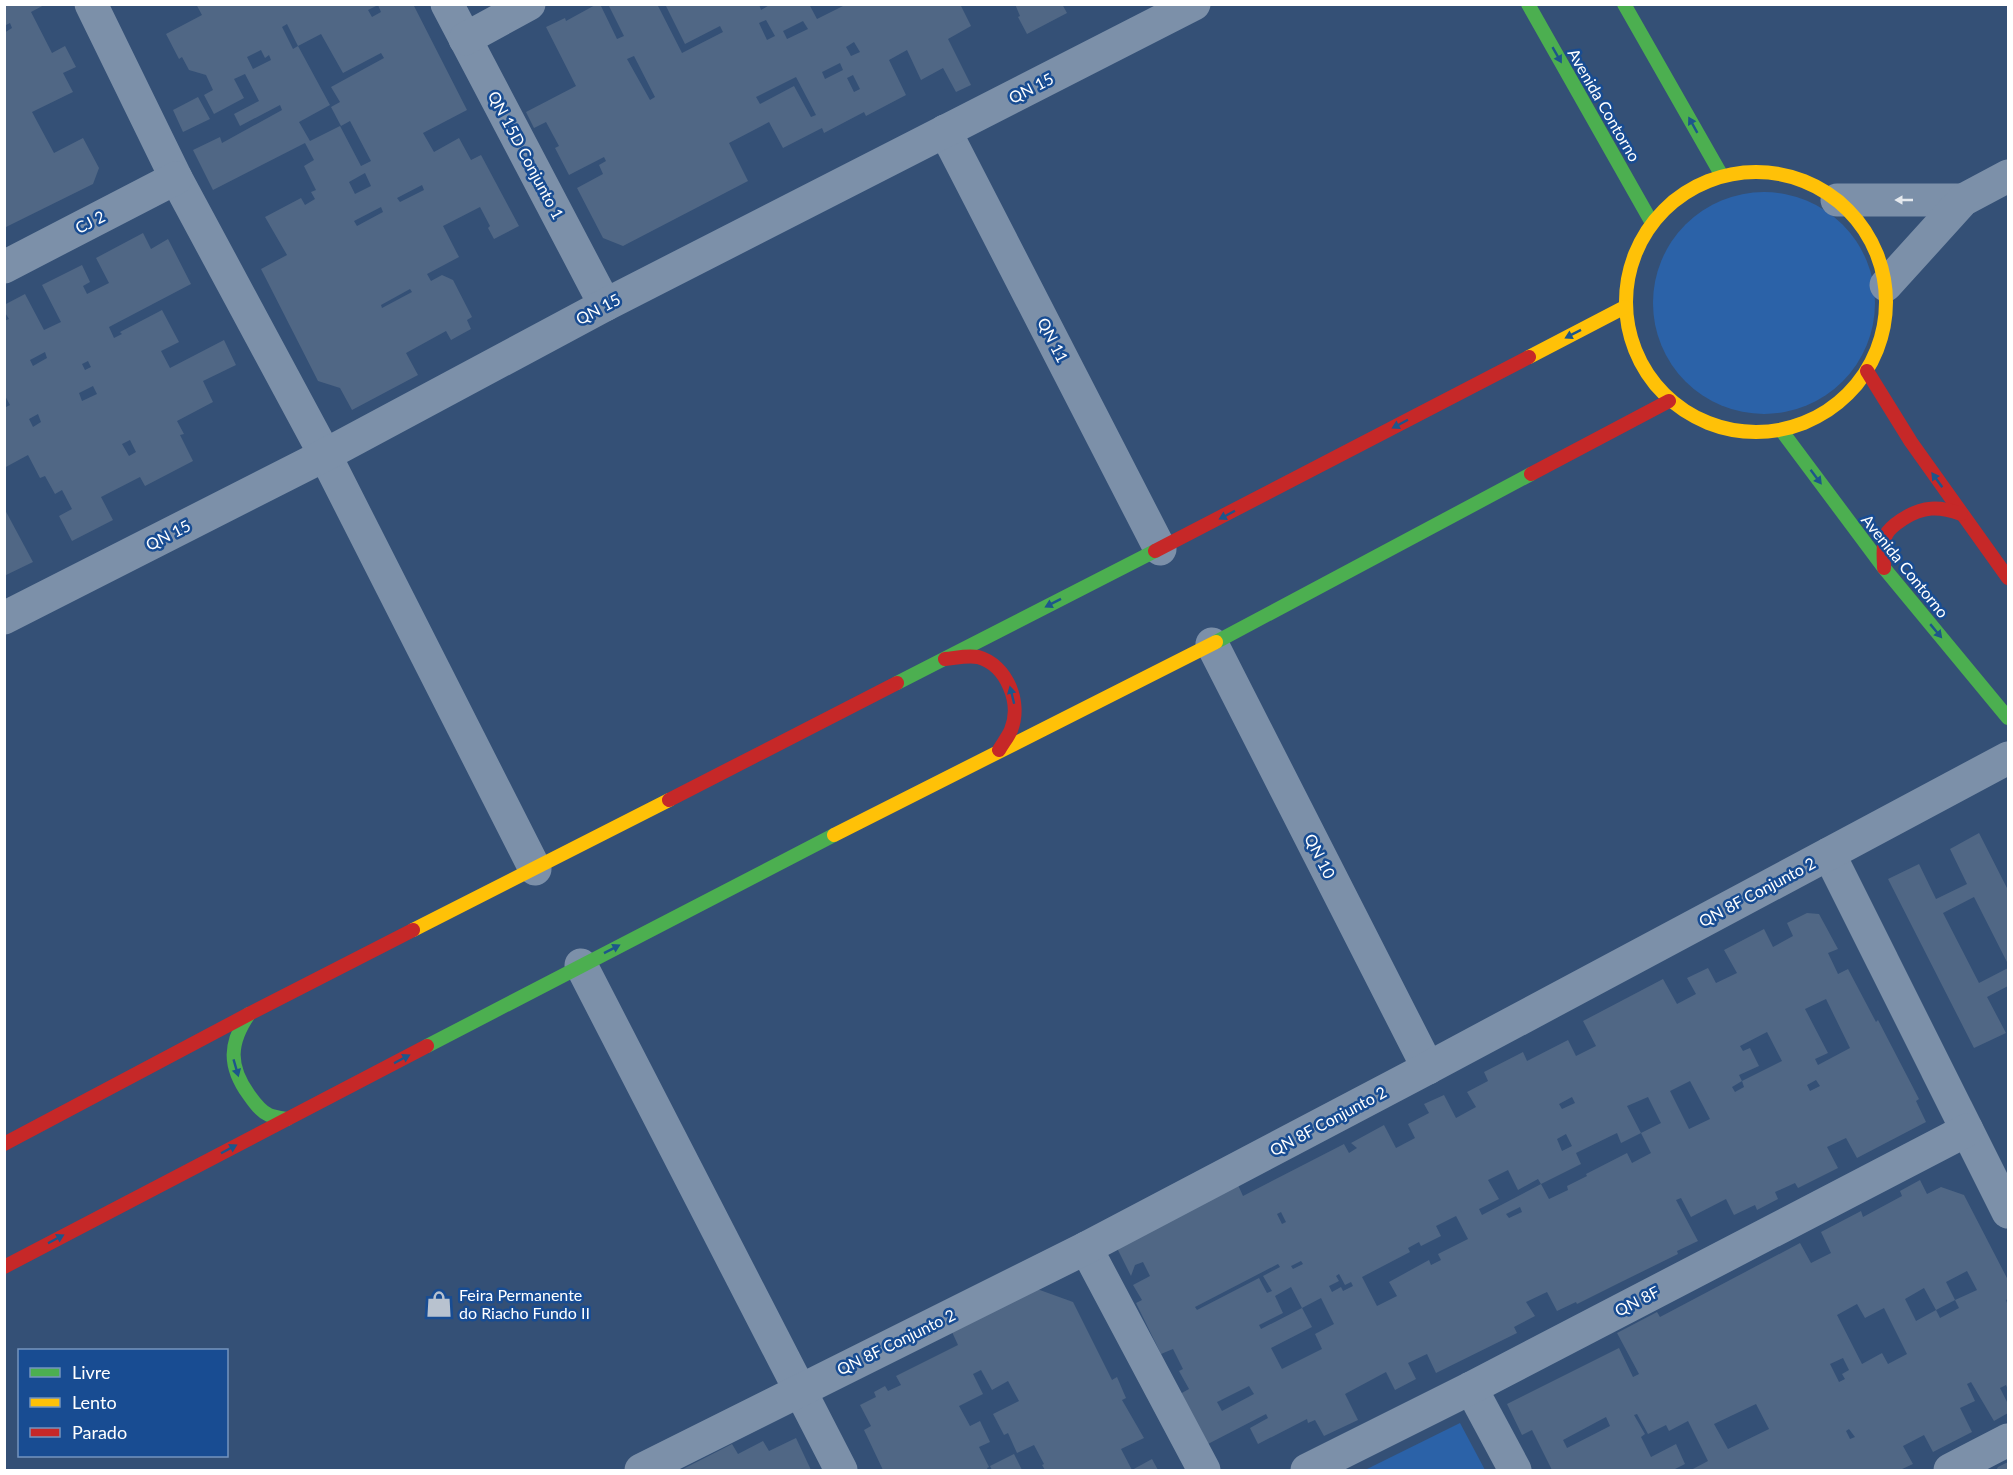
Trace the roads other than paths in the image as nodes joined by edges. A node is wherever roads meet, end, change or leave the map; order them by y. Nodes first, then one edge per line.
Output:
1 (91, 4) edge
2 (447, 4) edge
3 (529, 4) edge
4 (1194, 4) edge
5 (1528, 4) edge
6 (1624, 4) edge
7 (465, 39) junction
8 (945, 131) junction
9 (1722, 176) junction
10 (2008, 176) edge
11 (176, 178) junction
12 (1837, 200) junction
13 (1963, 200) junction
14 (1652, 223) junction
15 (4, 267) edge
16 (1886, 285) junction
17 (605, 305) junction
18 (1625, 307) junction
19 (1867, 371) junction
20 (1669, 401) junction
21 (1781, 430) junction
22 (325, 455) junction
23 (1961, 514) junction
24 (1160, 549) junction
25 (1884, 568) junction
26 (2008, 578) edge
27 (4, 618) edge
28 (1212, 644) junction
29 (942, 660) junction
30 (2008, 718) edge
31 (999, 750) junction
32 (2008, 758) edge
33 (1829, 854) junction
34 (535, 869) junction
35 (580, 965) junction
36 (249, 1014) junction
37 (1428, 1068) junction
38 (287, 1119) junction
39 (1967, 1130) junction
40 (4, 1144) edge
41 (2008, 1212) edge
42 (1086, 1248) junction
43 (4, 1267) edge
44 (1471, 1388) junction
45 (798, 1391) junction
46 (2008, 1440) edge
47 (641, 1470) edge
48 (841, 1470) edge
49 (1204, 1470) edge
50 (1306, 1470) edge
51 (1515, 1470) edge
52 (1951, 1470) edge

1 - 11 street
2 - 7 street, QN 15D Conjunto 1
3 - 7 street
4 - 8 street, QN 15
5 -> 14 main road, Avenida Contorno
9 -> 6 main road
7 - 17 street, QN 15D Conjunto 1
8 - 17 street, QN 15
8 - 24 street, QN 11
9 - 12 main road
9 - 14 main road
10 - 13 street
11 - 15 street, CJ 2
11 - 22 street
13 -> 12 street
12 - 16 main road
13 - 16 street
14 - 18 main road
16 - 19 main road
17 - 22 street, QN 15
18 - 20 main road
18 -> 24 main road
19 - 21 main road
23 -> 19 main road
20 - 21 main road
20 - 28 main road
21 -> 25 main road, Avenida Contorno
22 - 27 street, QN 15
22 - 34 street
23 - 25 main road
23 - 26 main road
24 -> 29 main road
25 -> 30 main road, Avenida Contorno
28 - 31 main road
28 - 37 street, QN 10
31 -> 29 main road
29 - 34 main road
35 -> 31 main road
32 - 33 street, QN 8F Conjunto 2
33 - 37 street, QN 8F Conjunto 2
33 - 39 street
34 - 36 main road
38 -> 35 main road
35 - 45 street
36 -> 38 main road
36 - 40 main road
37 - 42 street, QN 8F Conjunto 2
43 -> 38 main road
39 - 41 street
39 - 44 street, QN 8F
42 - 45 street, QN 8F Conjunto 2
42 - 49 street
44 - 50 street, QN 8F
44 - 51 street
45 - 47 street, QN 8F Conjunto 2
45 - 48 street
46 - 52 street

